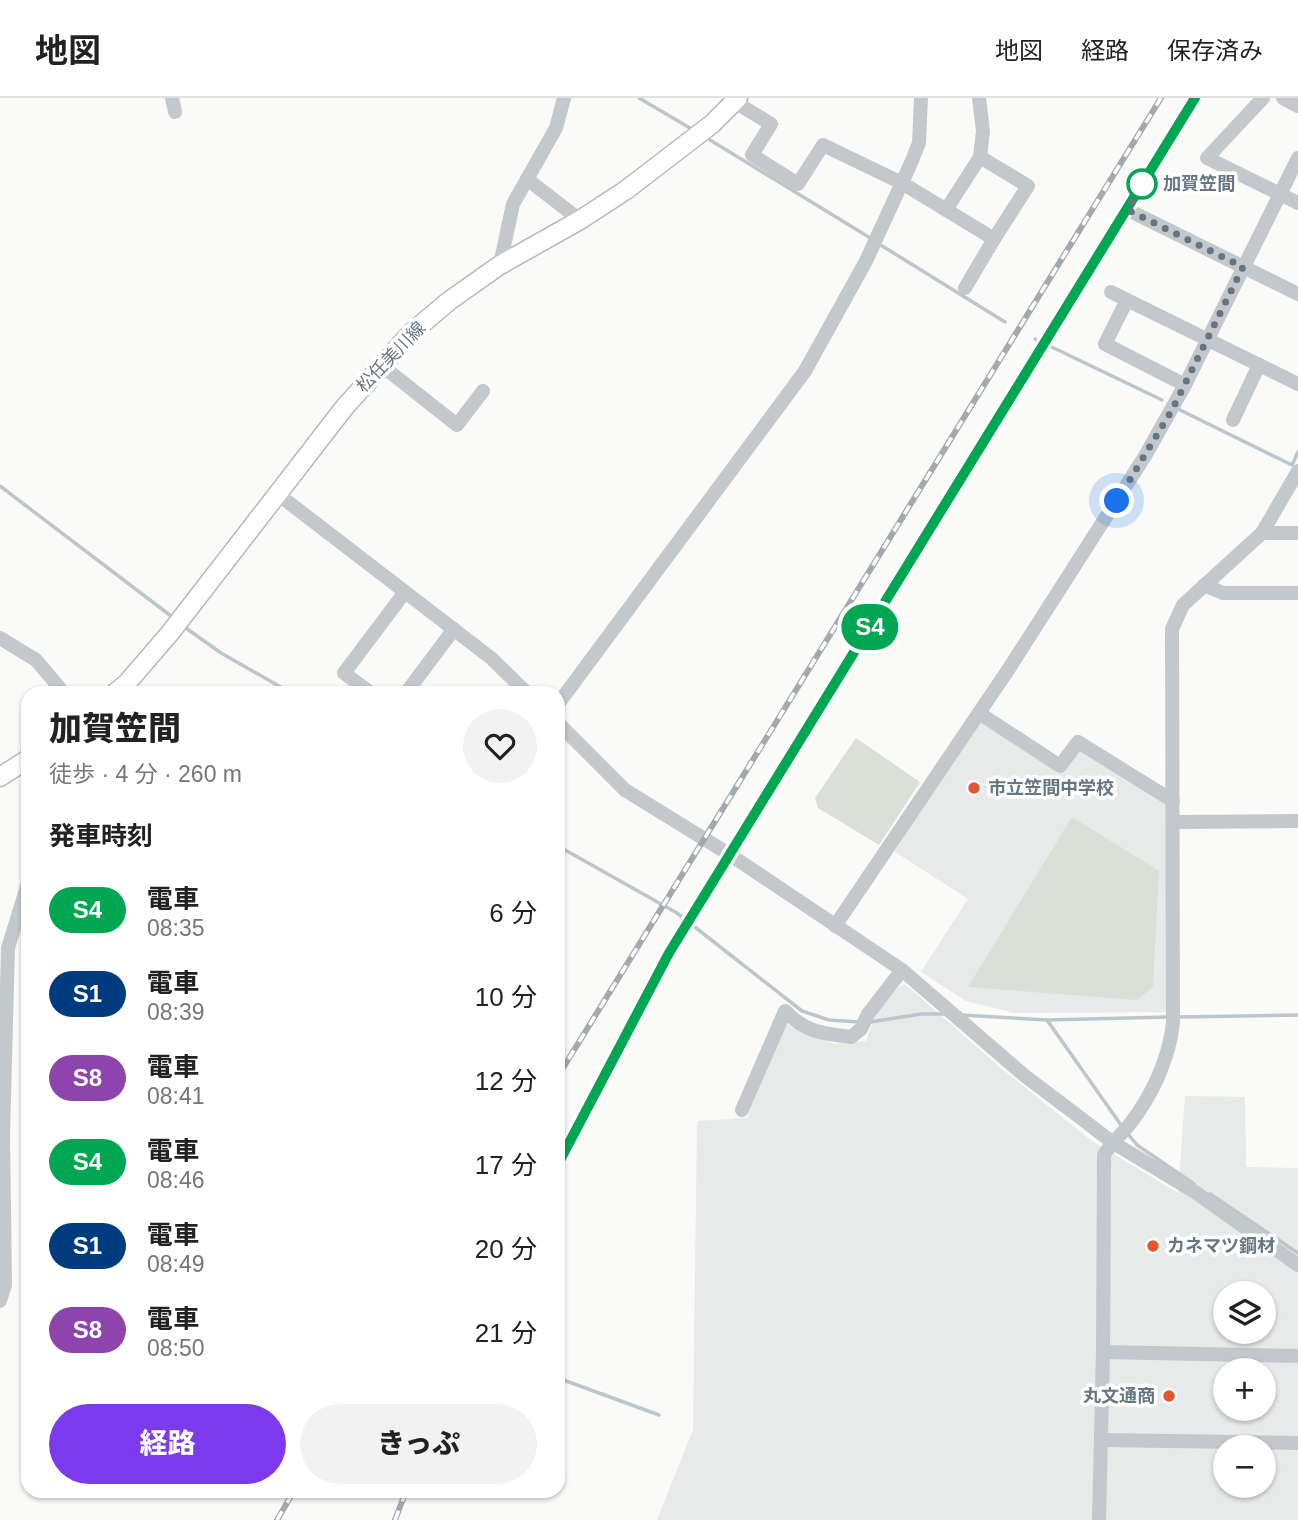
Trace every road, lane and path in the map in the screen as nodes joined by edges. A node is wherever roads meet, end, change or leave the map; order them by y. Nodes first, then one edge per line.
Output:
1 (564, 98) edge
2 (921, 98) edge
3 (979, 98) edge
4 (1263, 98) edge
5 (1283, 98) edge
6 (736, 100) edge
7 (1298, 106) edge
8 (980, 156) junction
9 (1298, 158) edge
10 (527, 179) junction
11 (902, 183) junction
12 (1280, 194) junction
13 (1298, 203) edge
14 (946, 210) junction
15 (1128, 210) dead end
16 (580, 220) junction
17 (994, 239) junction
18 (500, 265) junction
19 (1243, 267) junction
20 (965, 288) dead end
21 (1111, 292) dead end
22 (1298, 294) edge
23 (1127, 300) junction
24 (1208, 339) junction
25 (381, 365) junction
26 (1259, 365) junction
27 (1298, 384) edge
28 (1185, 385) junction
29 (483, 391) dead end
30 (1233, 419) dead end
31 (1297, 475) edge
32 (279, 495) junction
33 (1262, 533) junction
34 (1298, 533) edge
35 (1204, 585) junction
36 (405, 592) junction
37 (1298, 593) edge
38 (454, 629) junction
39 (0, 638) edge
40 (58, 686) edge
41 (123, 686) edge
42 (362, 686) edge
43 (412, 686) edge
44 (520, 686) edge
45 (565, 695) edge
46 (979, 713) junction
47 (565, 730) edge
48 (21, 764) edge
49 (0, 777) edge
50 (1173, 800) junction
51 (1298, 821) edge
52 (1173, 822) junction
53 (21, 906) edge
54 (835, 926) junction
55 (902, 970) junction
56 (742, 1110) dead end
57 (1121, 1133) junction
58 (2, 1134) edge
59 (2, 1253) edge
60 (1298, 1265) edge
61 (0, 1301) edge
62 (1103, 1352) junction
63 (1298, 1356) edge
64 (1101, 1440) junction
65 (1298, 1443) edge
66 (1099, 1520) edge

1 - 10 street
2 - 11 street
3 - 8 street
4 - 12 street
5 - 7 street
6 - 11 street
6 - 16 main road, 松任美川線
8 - 14 street
8 - 17 street
9 - 12 street
10 - 16 street
10 - 18 street
11 - 14 street
11 - 45 street
12 - 13 street
12 - 19 street
14 - 17 street
15 - 19 street
16 - 18 main road, 松任美川線
17 - 20 street
18 - 25 main road, 松任美川線
19 - 22 street
19 - 24 street
21 - 23 street
23 - 24 street
23 - 28 street
24 - 26 street
24 - 28 street
25 - 29 street
25 - 32 main road, 松任美川線
26 - 27 street
26 - 30 street
28 - 46 street
31 - 33 street
32 - 36 street
32 - 41 main road, 松任美川線
33 - 34 street
33 - 35 street
35 - 37 street
35 - 50 street
36 - 38 street
36 - 42 street
38 - 43 street
38 - 44 street
39 - 40 street
46 - 50 street
46 - 54 street
47 - 54 street
48 - 49 main road
50 - 52 street
51 - 52 street
52 - 57 street
53 - 58 street
54 - 55 street
55 - 56 street
55 - 57 street
57 - 60 street
57 - 62 street
58 - 59 street
59 - 61 street
62 - 63 street
62 - 64 street
64 - 65 street
64 - 66 street

